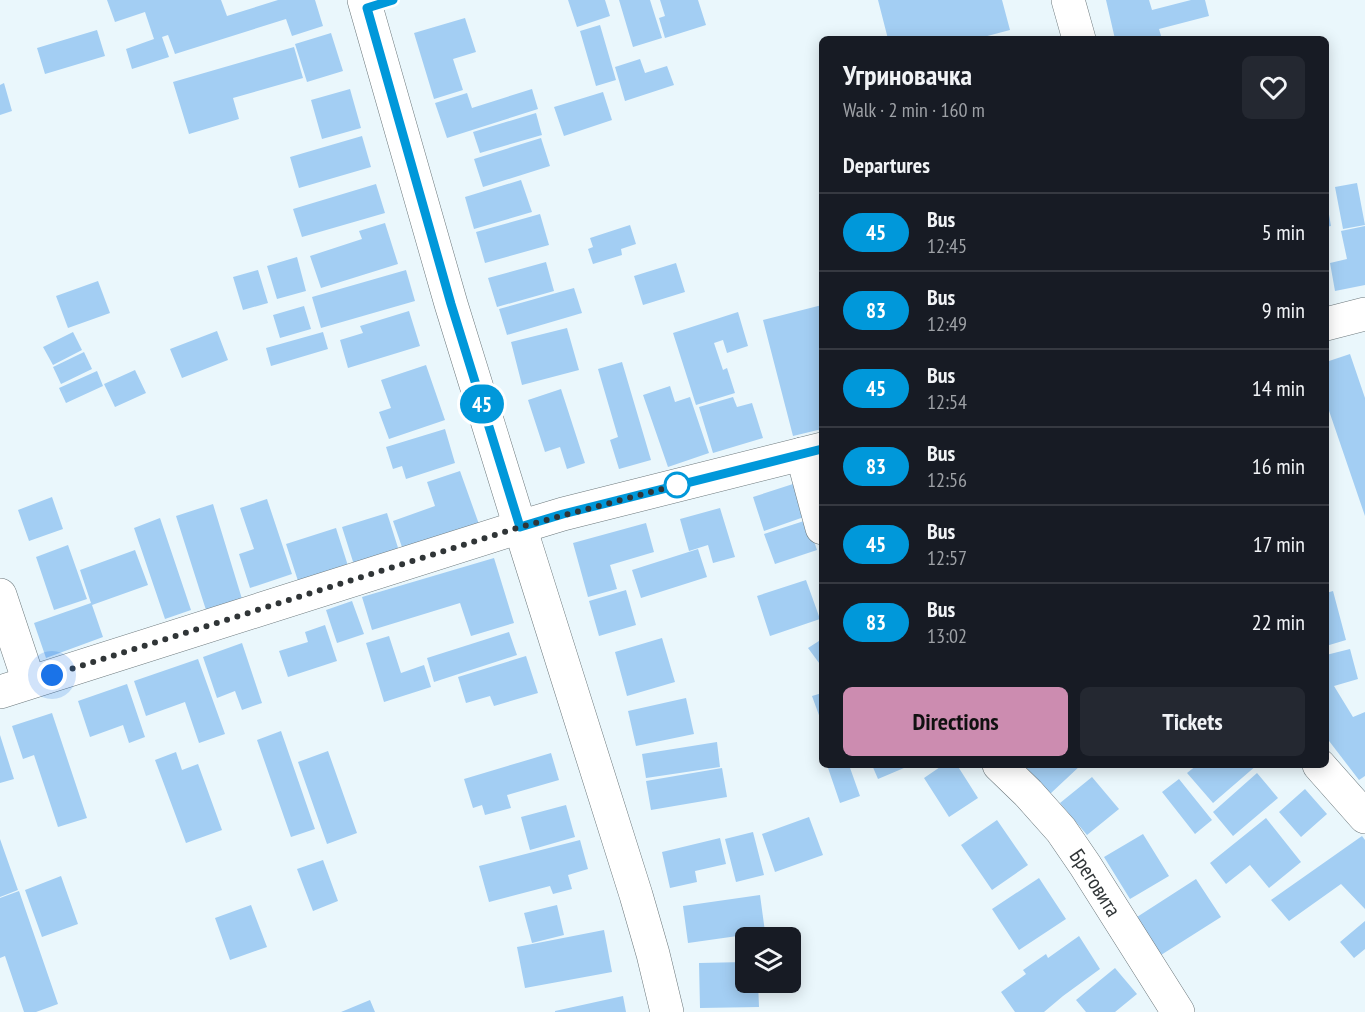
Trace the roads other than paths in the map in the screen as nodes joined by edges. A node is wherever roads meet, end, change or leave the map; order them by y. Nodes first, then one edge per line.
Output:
1 (364, 0) edge
2 (1068, 0) edge
3 (1078, 36) edge
4 (1365, 314) edge
5 (1329, 323) edge
6 (812, 451) edge
7 (819, 505) edge
8 (520, 527) junction
9 (0, 595) edge
10 (15, 687) edge
11 (1002, 768) edge
12 (1322, 768) edge
13 (1365, 817) edge
14 (667, 1012) edge
15 (1178, 1012) edge

1 - 8 street
2 - 3 street
4 - 5 street
6 - 7 street
6 - 8 street
8 - 10 street
8 - 14 street
9 - 10 street
11 - 15 street, Бреговита
12 - 13 street

